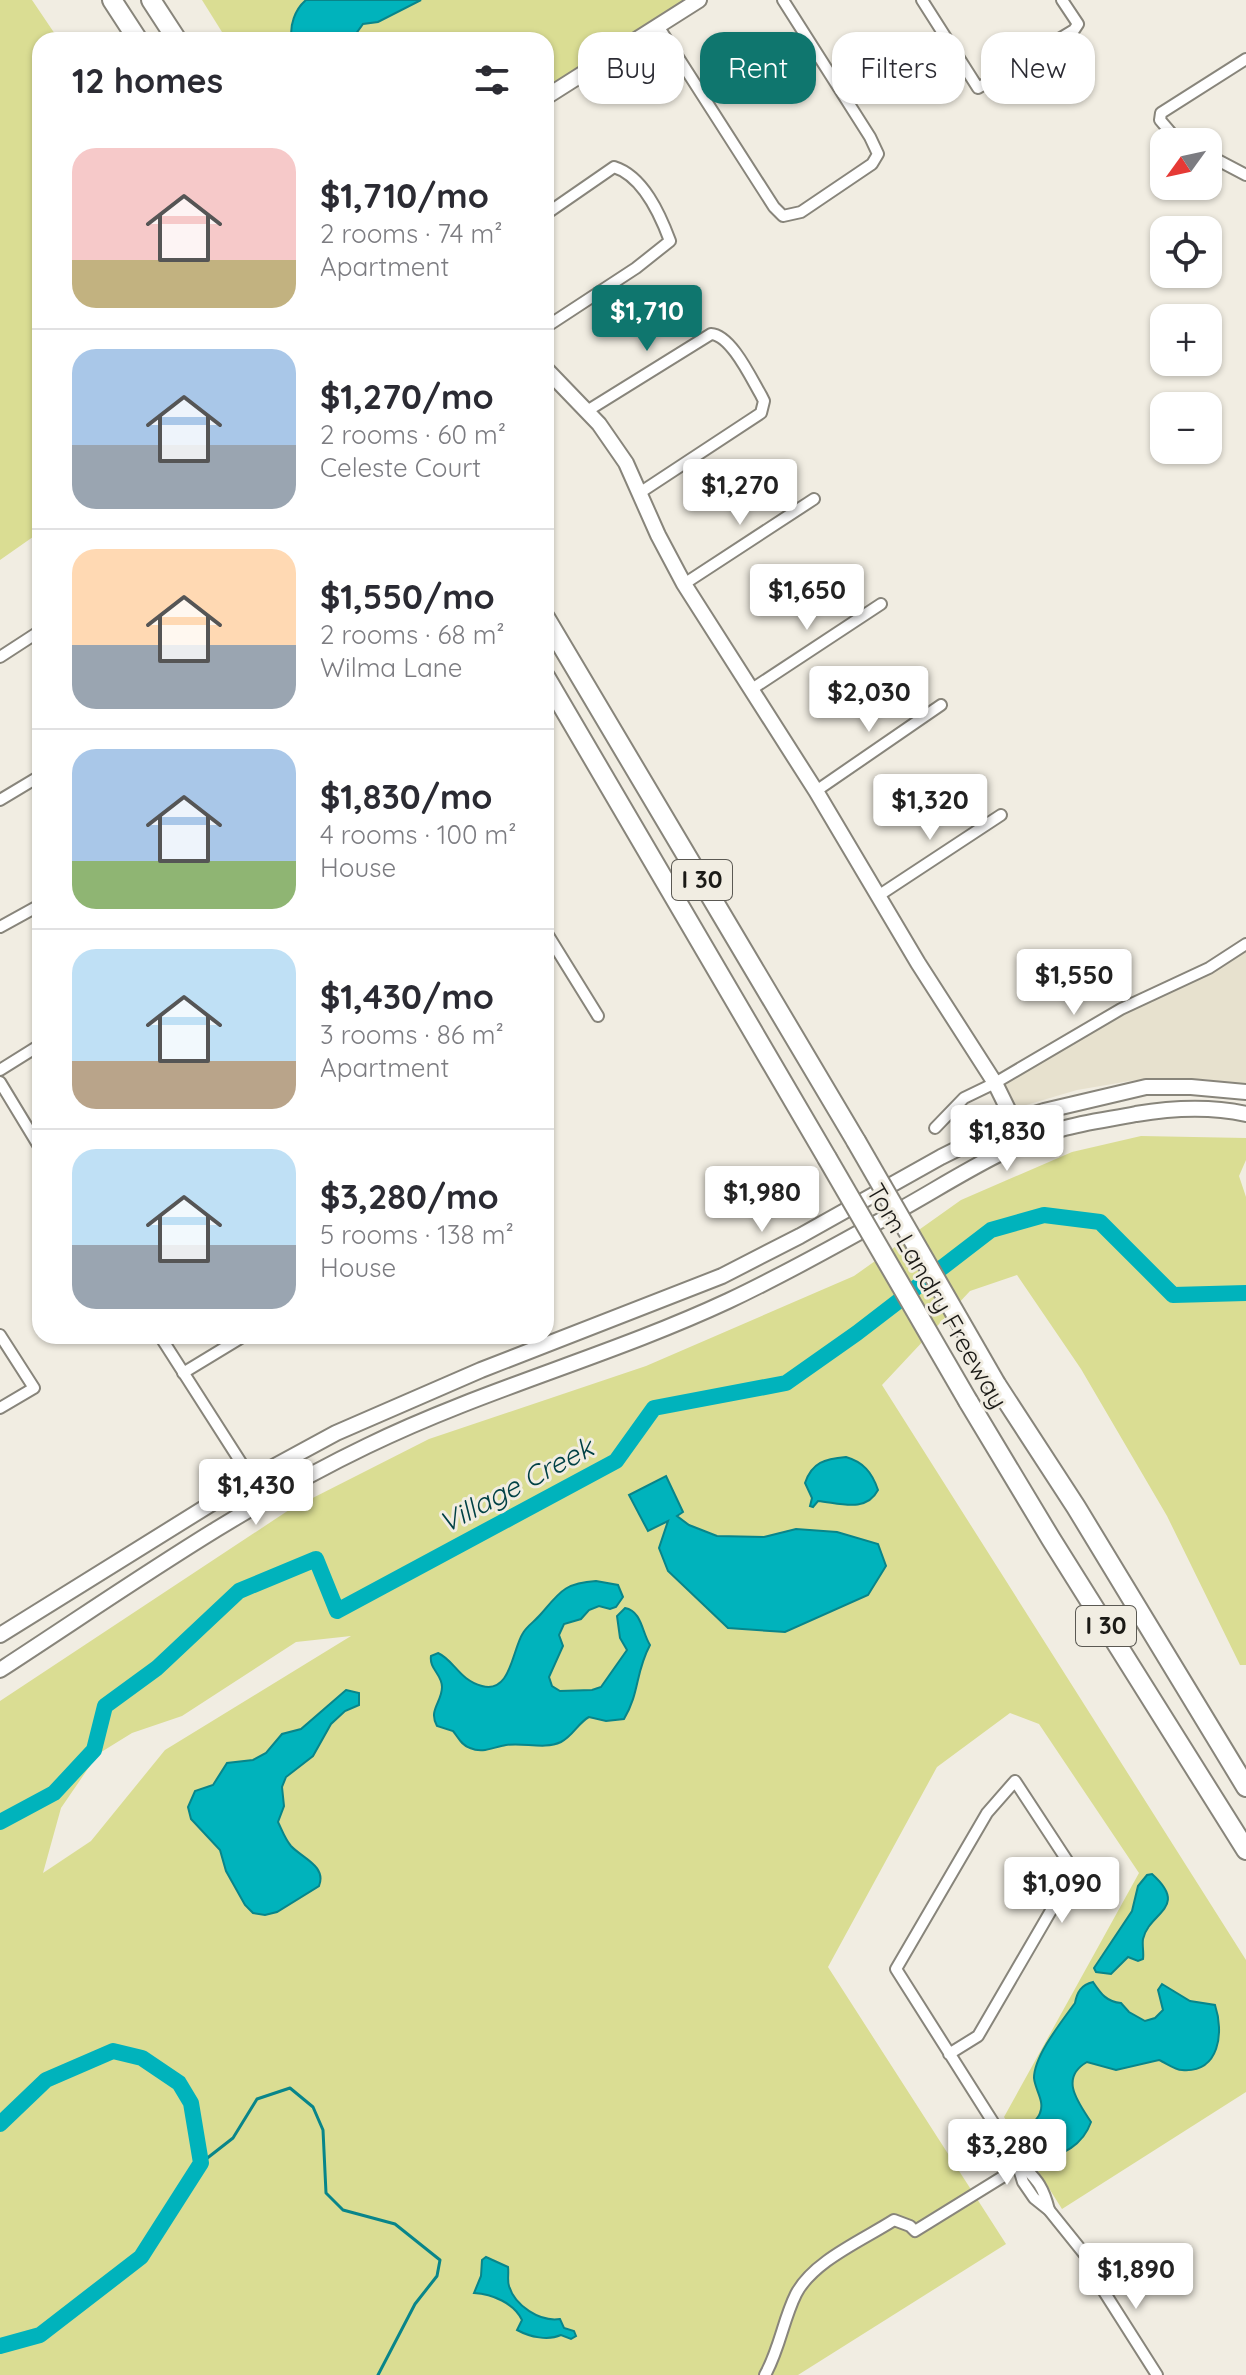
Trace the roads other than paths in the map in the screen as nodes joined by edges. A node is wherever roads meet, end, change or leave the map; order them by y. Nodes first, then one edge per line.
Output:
1 (112, 0) edge
2 (151, 0) edge
3 (699, 0) edge
4 (783, 0) edge
5 (922, 0) edge
6 (1062, 0) edge
7 (658, 26) junction
8 (133, 32) edge
9 (172, 32) edge
10 (1246, 59) edge
11 (554, 92) edge
12 (1165, 128) edge
13 (1222, 162) edge
14 (1246, 175) edge
15 (554, 208) edge
16 (554, 322) edge
17 (554, 377) edge
18 (587, 411) junction
19 (641, 492) junction
20 (814, 499) dead end
21 (684, 584) junction
22 (881, 604) dead end
23 (554, 632) edge
24 (32, 636) edge
25 (0, 657) edge
26 (752, 689) junction
27 (554, 692) edge
28 (941, 705) dead end
29 (32, 781) edge
30 (816, 791) junction
31 (0, 800) edge
32 (1001, 815) dead end
33 (878, 896) junction
34 (32, 909) edge
35 (0, 927) edge
36 (1246, 944) edge
37 (554, 945) edge
38 (598, 1016) dead end
39 (32, 1050) edge
40 (0, 1070) edge
41 (0, 1082) edge
42 (995, 1083) junction
43 (1246, 1092) edge
44 (1246, 1114) edge
45 (1015, 1120) junction
46 (935, 1128) dead end
47 (32, 1135) edge
48 (1025, 1144) junction
49 (0, 1335) edge
50 (554, 1342) edge
51 (165, 1344) edge
52 (231, 1344) edge
53 (549, 1344) edge
54 (183, 1373) junction
55 (0, 1408) edge
56 (251, 1479) junction
57 (265, 1500) junction
58 (4, 1631) edge
59 (0, 1670) edge
60 (1246, 1787) edge
61 (1246, 1850) edge
62 (949, 2054) junction
63 (1016, 2159) junction
64 (765, 2375) edge
65 (1157, 2375) edge

1 - 8 highway
2 - 9 highway
3 - 7 main road
4 - 7 street
5 - 6 street
7 - 11 main road
10 - 12 street
13 - 14 street
15 - 16 street
17 - 18 main road
18 - 19 main road
18 - 19 street
19 - 21 main road
20 - 21 street
21 - 26 main road
22 - 26 street
23 - 60 highway, Tom Landry Freeway / I 30, bridge
24 - 25 street
26 - 30 main road
27 - 61 highway, Tom Landry Freeway / I 30, bridge
28 - 30 street
29 - 31 street
30 - 33 main road
32 - 33 street
33 - 42 main road
34 - 35 street
36 - 42 street
37 - 38 street
39 - 40 street
41 - 47 street
42 - 45 main road
42 - 46 street
43 - 45 main road
44 - 48 main road
45 - 48 main road
45 - 50 main road
48 - 57 main road
49 - 55 street
51 - 54 street
52 - 54 street
53 - 56 main road
54 - 56 street
56 - 57 street
56 - 58 main road
57 - 59 main road
62 - 62 street
62 - 63 street
63 - 64 street
63 - 65 street

